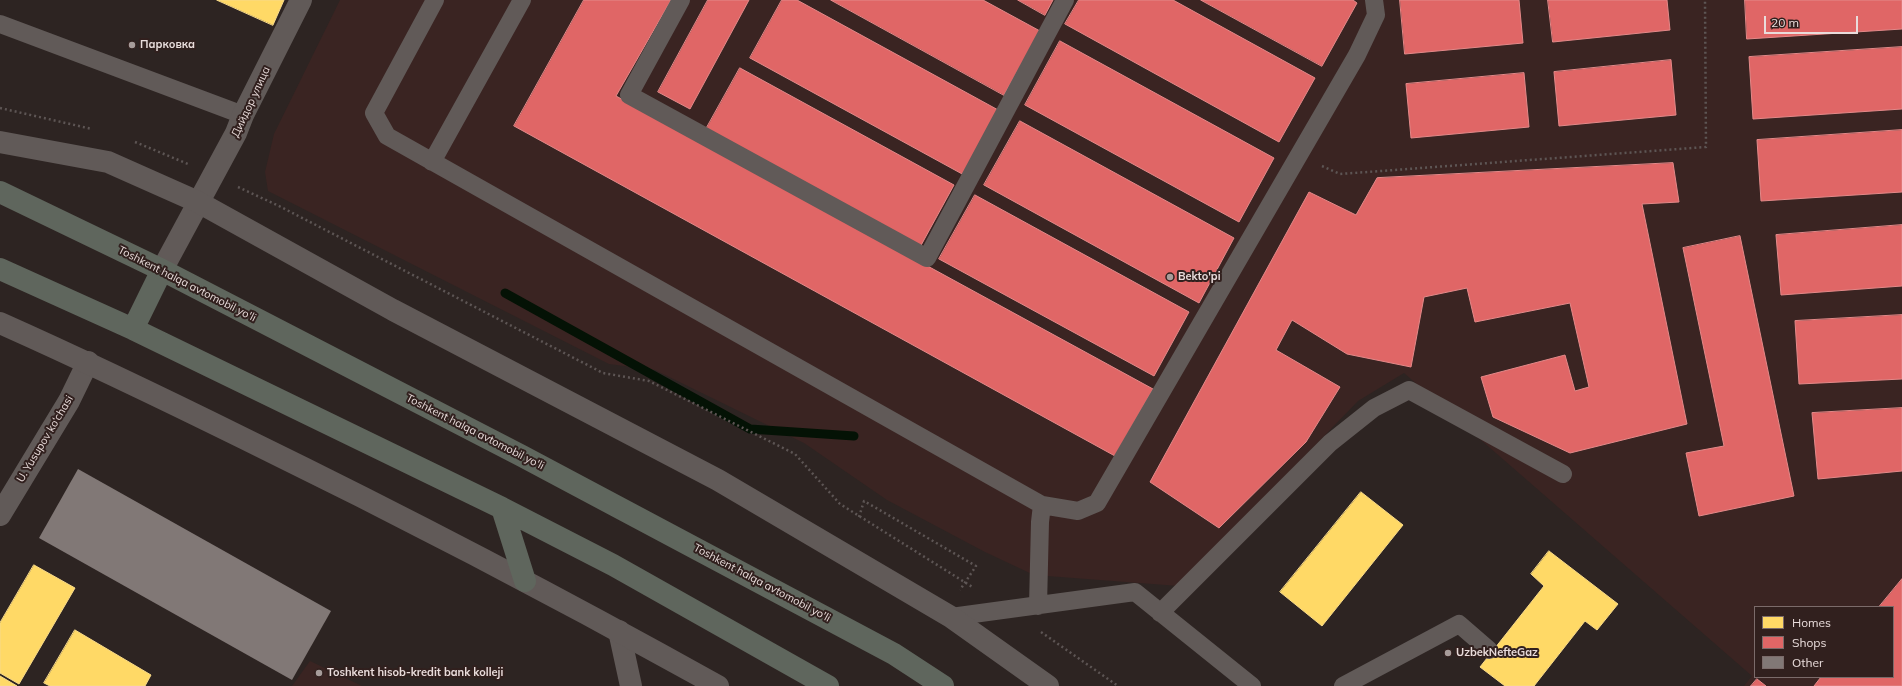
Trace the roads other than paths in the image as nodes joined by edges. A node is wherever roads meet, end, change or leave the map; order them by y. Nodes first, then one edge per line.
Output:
1 (301, 0) edge
2 (435, 0) edge
3 (522, 0) edge
4 (681, 0) edge
5 (1065, 0) edge
6 (1374, 0) edge
7 (0, 24) edge
8 (243, 115) junction
9 (0, 142) edge
10 (432, 162) junction
11 (0, 192) edge
12 (198, 202) junction
13 (0, 269) edge
14 (162, 270) junction
15 (0, 324) edge
16 (133, 329) junction
17 (88, 362) junction
18 (1563, 474) dead end
19 (1042, 506) junction
20 (502, 508) junction
21 (0, 515) edge
22 (525, 580) junction
23 (1038, 606) junction
24 (1160, 613) junction
25 (951, 617) junction
26 (619, 631) junction
27 (1489, 650) dead end
28 (631, 686) edge
29 (718, 686) edge
30 (828, 686) edge
31 (943, 686) edge
32 (1048, 686) edge
33 (1252, 686) edge
34 (1343, 686) edge

1 - 8 street, Дийдор улица
2 - 10 lane
3 - 10 lane
4 - 5 lane
6 - 19 lane
7 - 8 lane
8 - 12 street, Дийдор улица
9 - 12 street
10 - 19 lane
11 - 14 highway, Toshkent halqa avtomobil yo'li
12 - 14 street, Дийдор улица
12 - 25 street
13 - 16 highway
14 - 16 highway
14 - 31 highway, Toshkent halqa avtomobil yo'li
15 - 17 street
16 - 20 highway
17 - 21 street, U. Yusupov ko‘chasi
17 - 22 street
18 - 24 lane
19 - 23 lane
20 - 22 highway
20 - 30 highway
22 - 26 street
23 - 24 lane
23 - 25 lane
24 - 33 lane
25 - 32 street
26 - 28 street
26 - 29 street
27 - 34 lane

